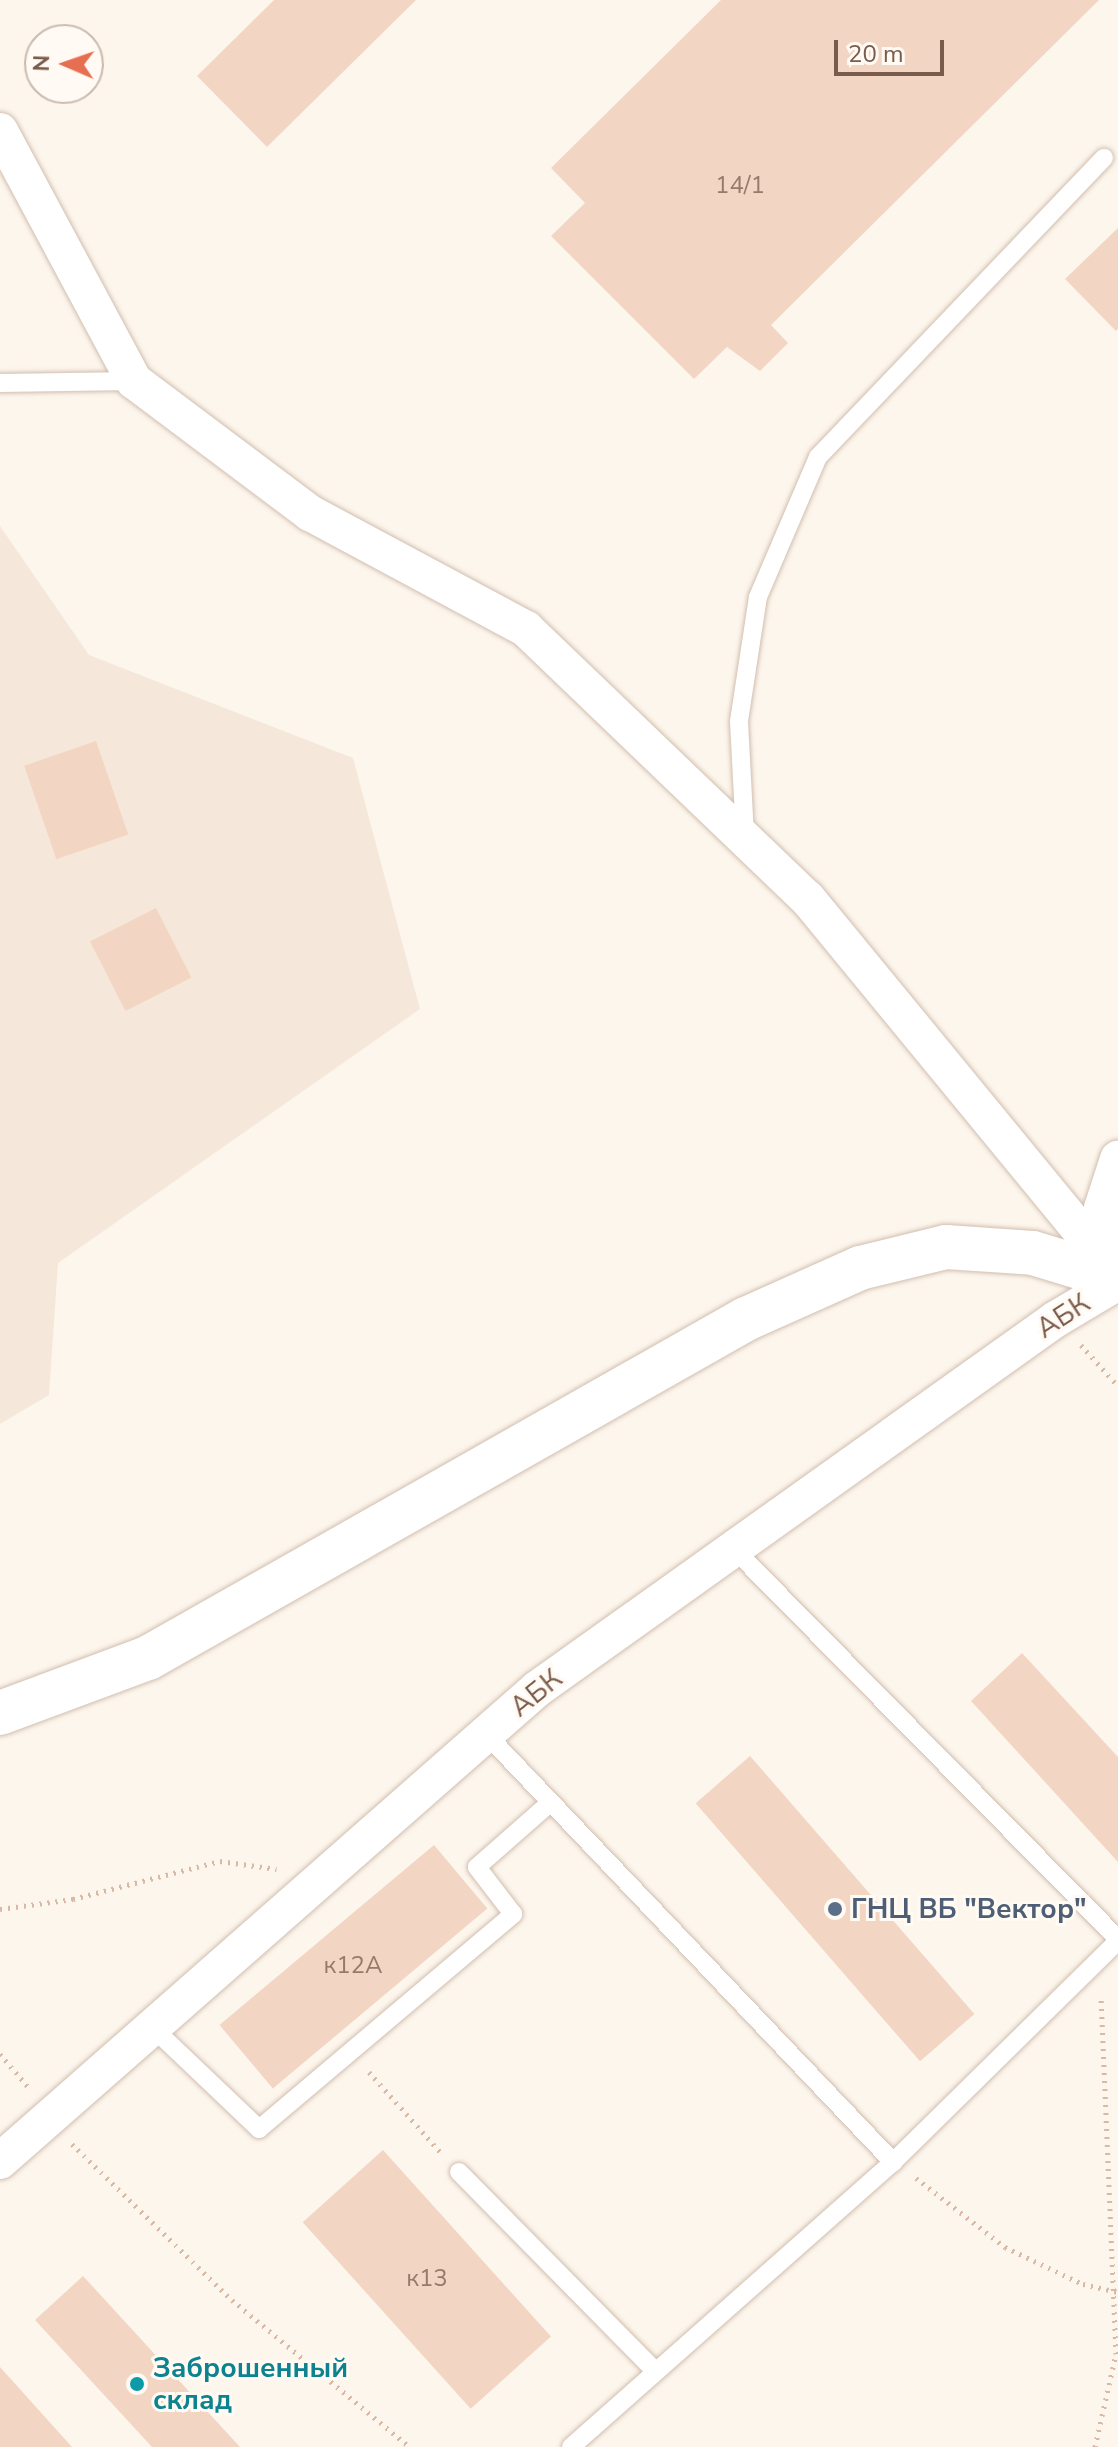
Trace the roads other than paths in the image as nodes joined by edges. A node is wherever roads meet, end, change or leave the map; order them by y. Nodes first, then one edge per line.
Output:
1 (0, 131) edge
2 (1104, 158) dead end
3 (134, 381) junction
4 (0, 383) edge
5 (745, 838) junction
6 (1118, 1159) edge
7 (1118, 1267) edge
8 (1118, 1279) edge
9 (734, 1549) junction
10 (0, 1713) edge
11 (486, 1734) junction
12 (551, 1802) junction
13 (1118, 1940) edge
14 (152, 2027) junction
15 (0, 2161) edge
16 (893, 2162) junction
17 (459, 2172) road end
18 (652, 2368) junction
19 (571, 2447) edge

1 - 3 street
2 - 5 lane
3 - 4 lane
3 - 5 street
5 - 8 street
6 - 7 street
8 - 9 street, АБК
8 - 10 street
9 - 11 street, АБК
9 - 13 lane
11 - 12 lane
11 - 14 street, АБК
12 - 14 lane
12 - 16 lane
13 - 16 lane
14 - 15 street, АБК
16 - 18 lane
17 - 18 lane
18 - 19 lane

